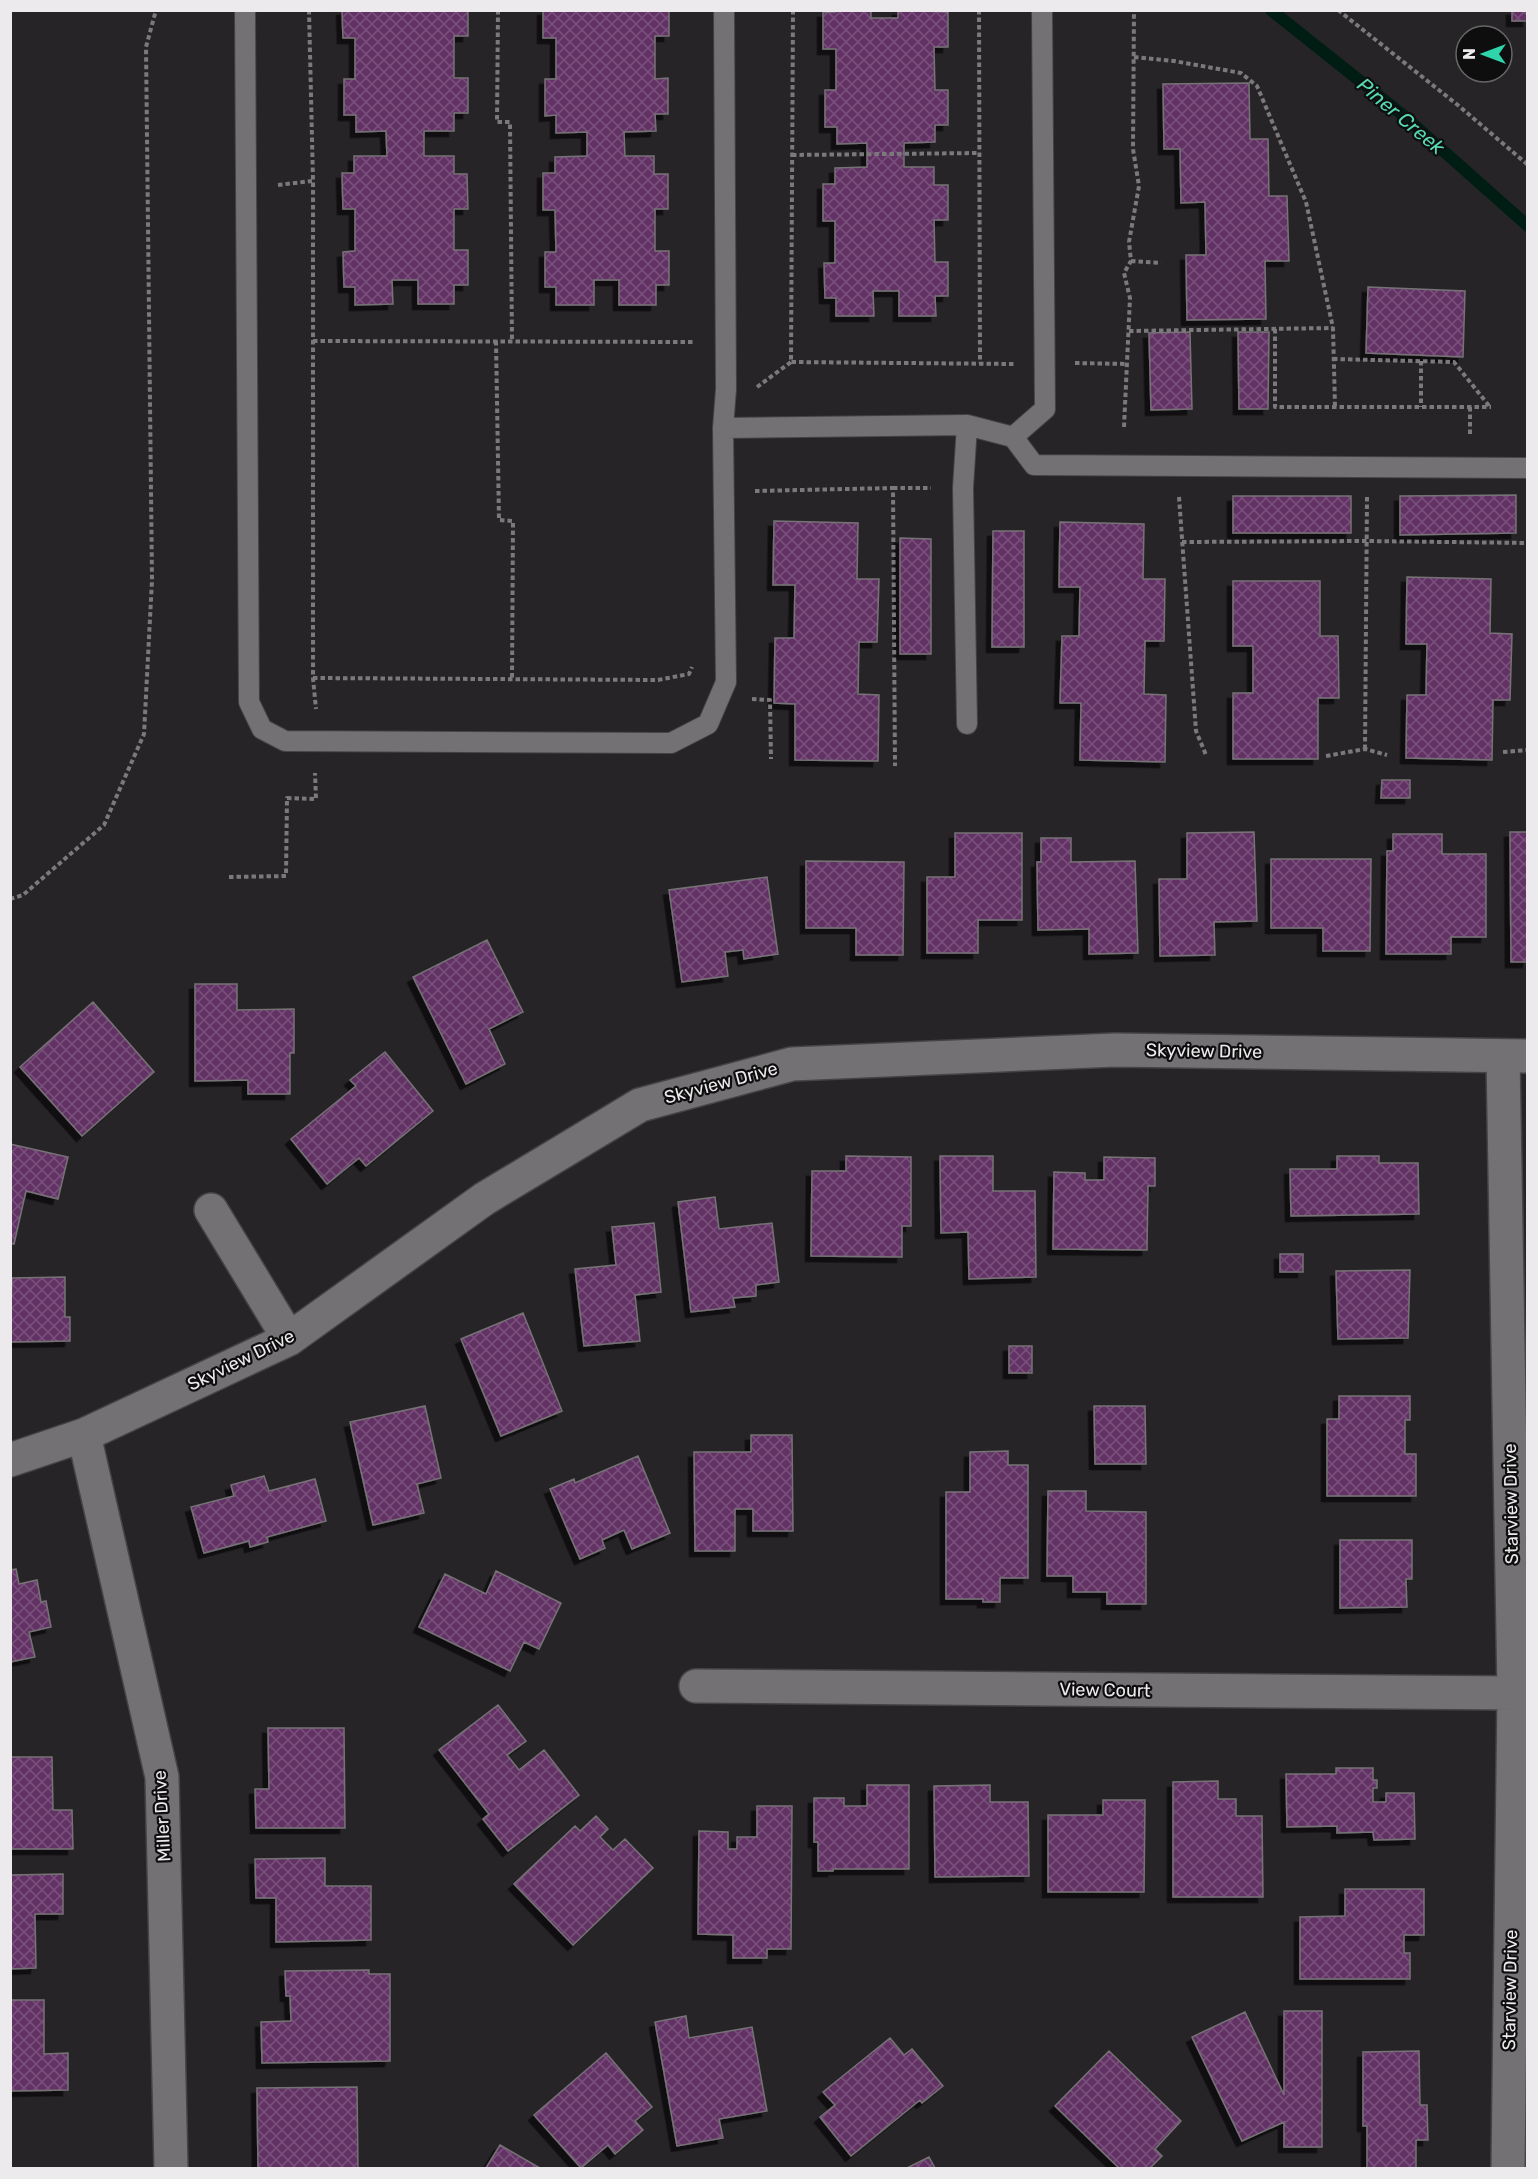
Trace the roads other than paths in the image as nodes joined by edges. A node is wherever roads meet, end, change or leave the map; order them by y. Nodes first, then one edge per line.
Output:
1 (245, 10) edge
2 (724, 10) edge
3 (1042, 10) edge
4 (967, 425) junction
5 (723, 428) junction
6 (1013, 437) junction
7 (1527, 468) edge
8 (967, 723) dead end
9 (1515, 1056) edge
10 (211, 1210) dead end
11 (289, 1339) junction
12 (84, 1435) junction
13 (10, 1460) edge
14 (696, 1686) dead end
15 (1514, 1693) junction
16 (171, 2169) edge
17 (1509, 2169) edge

1 - 5 lane
2 - 5 lane
3 - 6 lane
4 - 5 lane
4 - 6 lane
4 - 8 lane
6 - 7 lane
9 - 11 street, Skyview Drive
9 - 15 street, Starview Drive
10 - 11 street
11 - 12 street, Skyview Drive
12 - 13 street, Skyview Drive
12 - 16 street, Miller Drive
14 - 15 street, View Court
15 - 17 street, Starview Drive

